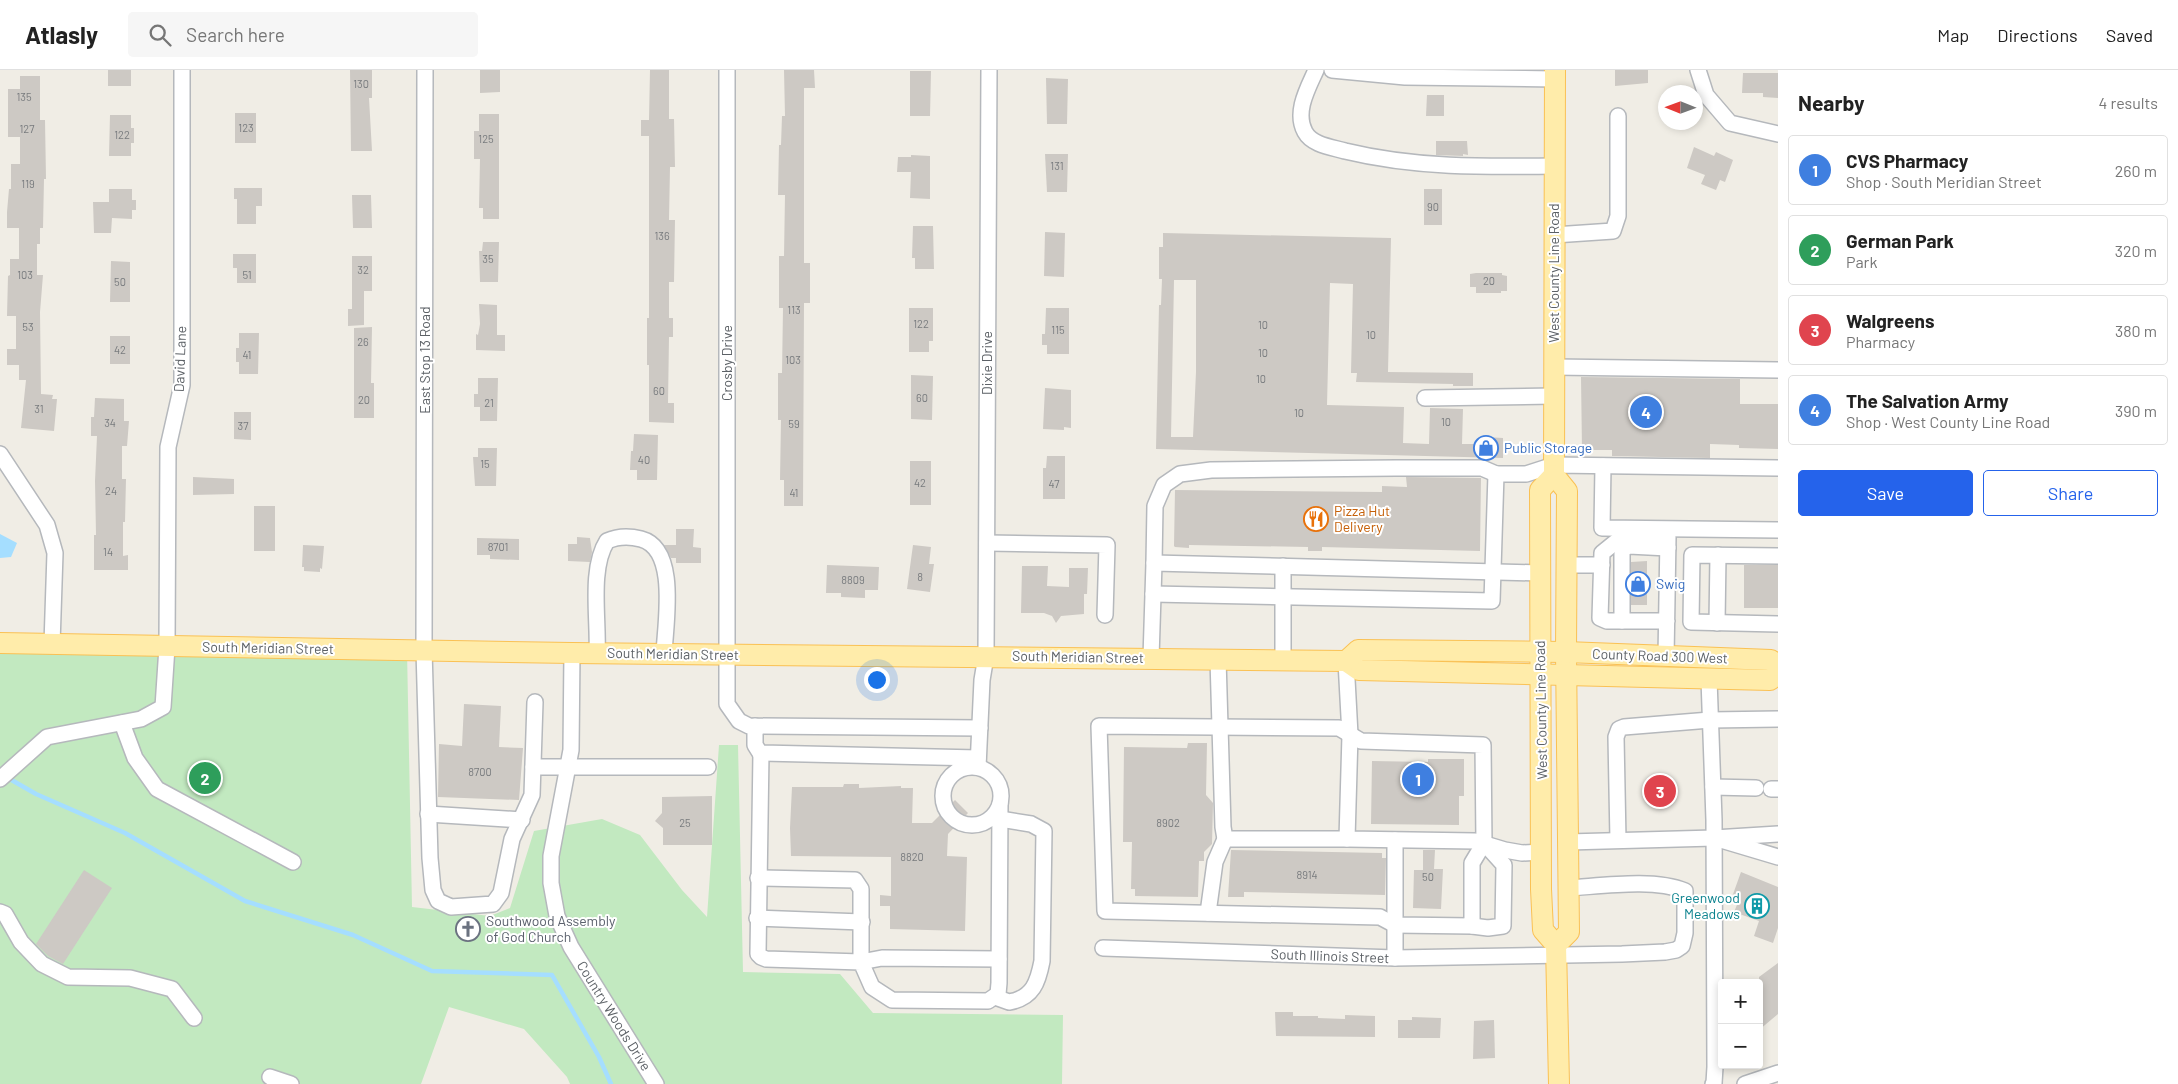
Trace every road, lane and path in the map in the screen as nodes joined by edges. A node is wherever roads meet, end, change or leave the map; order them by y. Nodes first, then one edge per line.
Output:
1 (182, 70) edge
2 (425, 70) edge
3 (727, 70) edge
4 (988, 70) edge
5 (1316, 70) edge
6 (1332, 70) edge
7 (1698, 70) edge
8 (1555, 74) edge
9 (1618, 116) dead end
10 (1778, 134) edge
11 (1555, 166) junction
12 (1554, 235) junction
13 (1554, 367) junction
14 (1778, 370) edge
15 (1554, 396) junction
16 (1425, 398) dead end
17 (0, 454) edge
18 (1603, 466) junction
19 (1778, 468) edge
20 (1554, 470) junction
21 (1496, 474) junction
22 (1778, 530) edge
23 (1644, 532) junction
24 (1668, 542) junction
25 (987, 543) junction
26 (1718, 555) junction
27 (1778, 556) edge
28 (1154, 563) junction
29 (1568, 565) junction
30 (1602, 565) junction
31 (1283, 566) junction
32 (1493, 572) junction
33 (1540, 574) junction
34 (1153, 594) junction
35 (1283, 597) junction
36 (1105, 615) dead end
37 (1622, 621) junction
38 (1667, 621) junction
39 (1718, 623) junction
40 (1778, 624) edge
41 (0, 643) edge
42 (52, 644) junction
43 (167, 647) junction
44 (424, 650) junction
45 (1540, 652) junction
46 (1566, 652) junction
47 (572, 653) junction
48 (597, 654) junction
49 (664, 654) junction
50 (726, 655) junction
51 (986, 656) junction
52 (1666, 656) junction
53 (1151, 658) junction
54 (1218, 659) junction
55 (1283, 660) junction
56 (1346, 661) junction
57 (1778, 666) edge
58 (1541, 673) junction
59 (1566, 673) junction
60 (1778, 674) edge
61 (1709, 679) junction
62 (535, 702) dead end
63 (1778, 719) edge
64 (1710, 720) junction
65 (122, 723) junction
66 (755, 726) junction
67 (1220, 727) junction
68 (980, 728) junction
69 (1350, 736) junction
70 (761, 753) junction
71 (978, 762) junction
72 (568, 767) junction
73 (708, 767) dead end
74 (533, 768) junction
75 (6, 774) edge
76 (1713, 787) junction
77 (1769, 789) edge
78 (1000, 804) junction
79 (428, 814) junction
80 (1000, 819) junction
81 (522, 820) junction
82 (1778, 834) edge
83 (1714, 838) junction
84 (1226, 839) junction
85 (1347, 839) junction
86 (1396, 840) junction
87 (1618, 840) junction
88 (1568, 842) junction
89 (1484, 843) junction
90 (1541, 852) junction
91 (1778, 857) edge
92 (293, 862) dead end
93 (758, 878) junction
94 (1568, 888) junction
95 (0, 912) edge
96 (1208, 913) junction
97 (758, 918) junction
98 (862, 922) junction
99 (1395, 926) junction
100 (1472, 926) junction
101 (1103, 948) dead end
102 (1556, 950) junction
103 (1395, 958) junction
104 (999, 959) junction
105 (861, 962) junction
106 (995, 997) junction
107 (194, 1018) dead end
108 (1778, 1073) edge
109 (270, 1076) dead end
110 (292, 1084) edge
111 (656, 1084) edge
112 (1559, 1084) edge
113 (1717, 1084) edge
114 (1745, 1084) edge

1 - 43 street, David Lane
2 - 44 street, East Stop 13 Road
3 - 50 street, Crosby Drive
4 - 25 street, Dixie Drive
5 - 11 street
6 - 8 street
7 - 10 street
8 - 11 main road, West County Line Road
9 - 12 street
11 - 12 main road, West County Line Road
12 - 13 main road, West County Line Road
13 - 14 street
13 - 15 main road, West County Line Road
15 - 16 street
15 - 20 main road, West County Line Road
17 - 42 street
18 - 19 street
18 - 20 street
18 - 23 street
20 - 21 street
20 - 29 main road, West County Line Road
20 - 33 main road, West County Line Road
21 - 28 street
21 - 32 street
22 - 23 street
23 - 24 street
23 - 30 street
24 - 37 street
24 - 38 street
25 - 36 street
25 - 51 street, Dixie Drive
26 - 27 street
26 - 39 street
26 - 39 street
28 - 31 street
28 - 34 street
29 - 30 street
29 - 46 main road, West County Line Road
30 - 37 street
31 - 32 street
31 - 35 street
32 - 33 street
32 - 35 street
33 - 45 main road, West County Line Road
34 - 35 street
34 - 53 street
35 - 55 street
37 - 38 street
38 - 52 street
39 - 40 street
41 - 42 main road, South Meridian Street
42 - 43 main road, South Meridian Street
43 - 44 main road, South Meridian Street
43 - 65 street, David Lane
44 - 47 main road, South Meridian Street
44 - 79 street, East Stop 13 Road
45 - 46 main road, County Road 300 West
45 - 56 main road, South Meridian Street
45 - 58 main road, West County Line Road
46 - 52 main road, County Road 300 West
46 - 59 main road, West County Line Road
47 - 48 main road, South Meridian Street
47 - 72 street, Country Woods Drive
48 - 49 main road, South Meridian Street
48 - 49 street
49 - 50 main road, South Meridian Street
50 - 51 main road, South Meridian Street
50 - 66 street, Crosby Drive
51 - 53 main road, South Meridian Street
51 - 68 street, Dixie Drive
52 - 57 main road, County Road 300 West
53 - 54 main road, South Meridian Street
54 - 55 main road, South Meridian Street
54 - 67 street
55 - 56 main road, South Meridian Street
56 - 58 main road, South Meridian Street
56 - 69 street
58 - 59 main road, County Road 300 West
58 - 90 main road, West County Line Road
59 - 61 main road, County Road 300 West
59 - 88 main road, West County Line Road
60 - 61 main road, County Road 300 West
61 - 64 street
62 - 74 street, East Stop 13 Road
63 - 64 street
64 - 76 street
64 - 87 street
65 - 75 street
65 - 92 street
66 - 68 street
66 - 70 street
67 - 69 street
67 - 84 street
67 - 96 street
68 - 71 street, Dixie Drive
69 - 85 street
69 - 89 street
70 - 71 street
70 - 93 street
71 - 78 street
71 - 78 street
72 - 73 street
72 - 74 street
72 - 111 street, Country Woods Drive
74 - 81 street, East Stop 13 Road
76 - 77 street
76 - 83 street
78 - 80 street
79 - 81 street
79 - 81 street, East Stop 13 Road
80 - 104 street
80 - 106 street
82 - 83 street
83 - 87 street
83 - 91 street
83 - 113 street
84 - 85 street
84 - 96 street
85 - 86 street
86 - 89 street
86 - 99 street
87 - 88 street
88 - 94 main road, West County Line Road
89 - 90 street
89 - 100 street
89 - 100 street
90 - 102 main road, West County Line Road
93 - 97 street
93 - 98 street
94 - 102 main road, West County Line Road
94 - 102 street, South Illinois Street
95 - 107 street
96 - 99 street
97 - 98 street
97 - 105 street
98 - 105 street
99 - 100 street
99 - 103 street
101 - 103 street, South Illinois Street
102 - 103 street, South Illinois Street
102 - 112 main road
104 - 105 street
104 - 106 street
105 - 106 street
108 - 114 street
109 - 110 street

